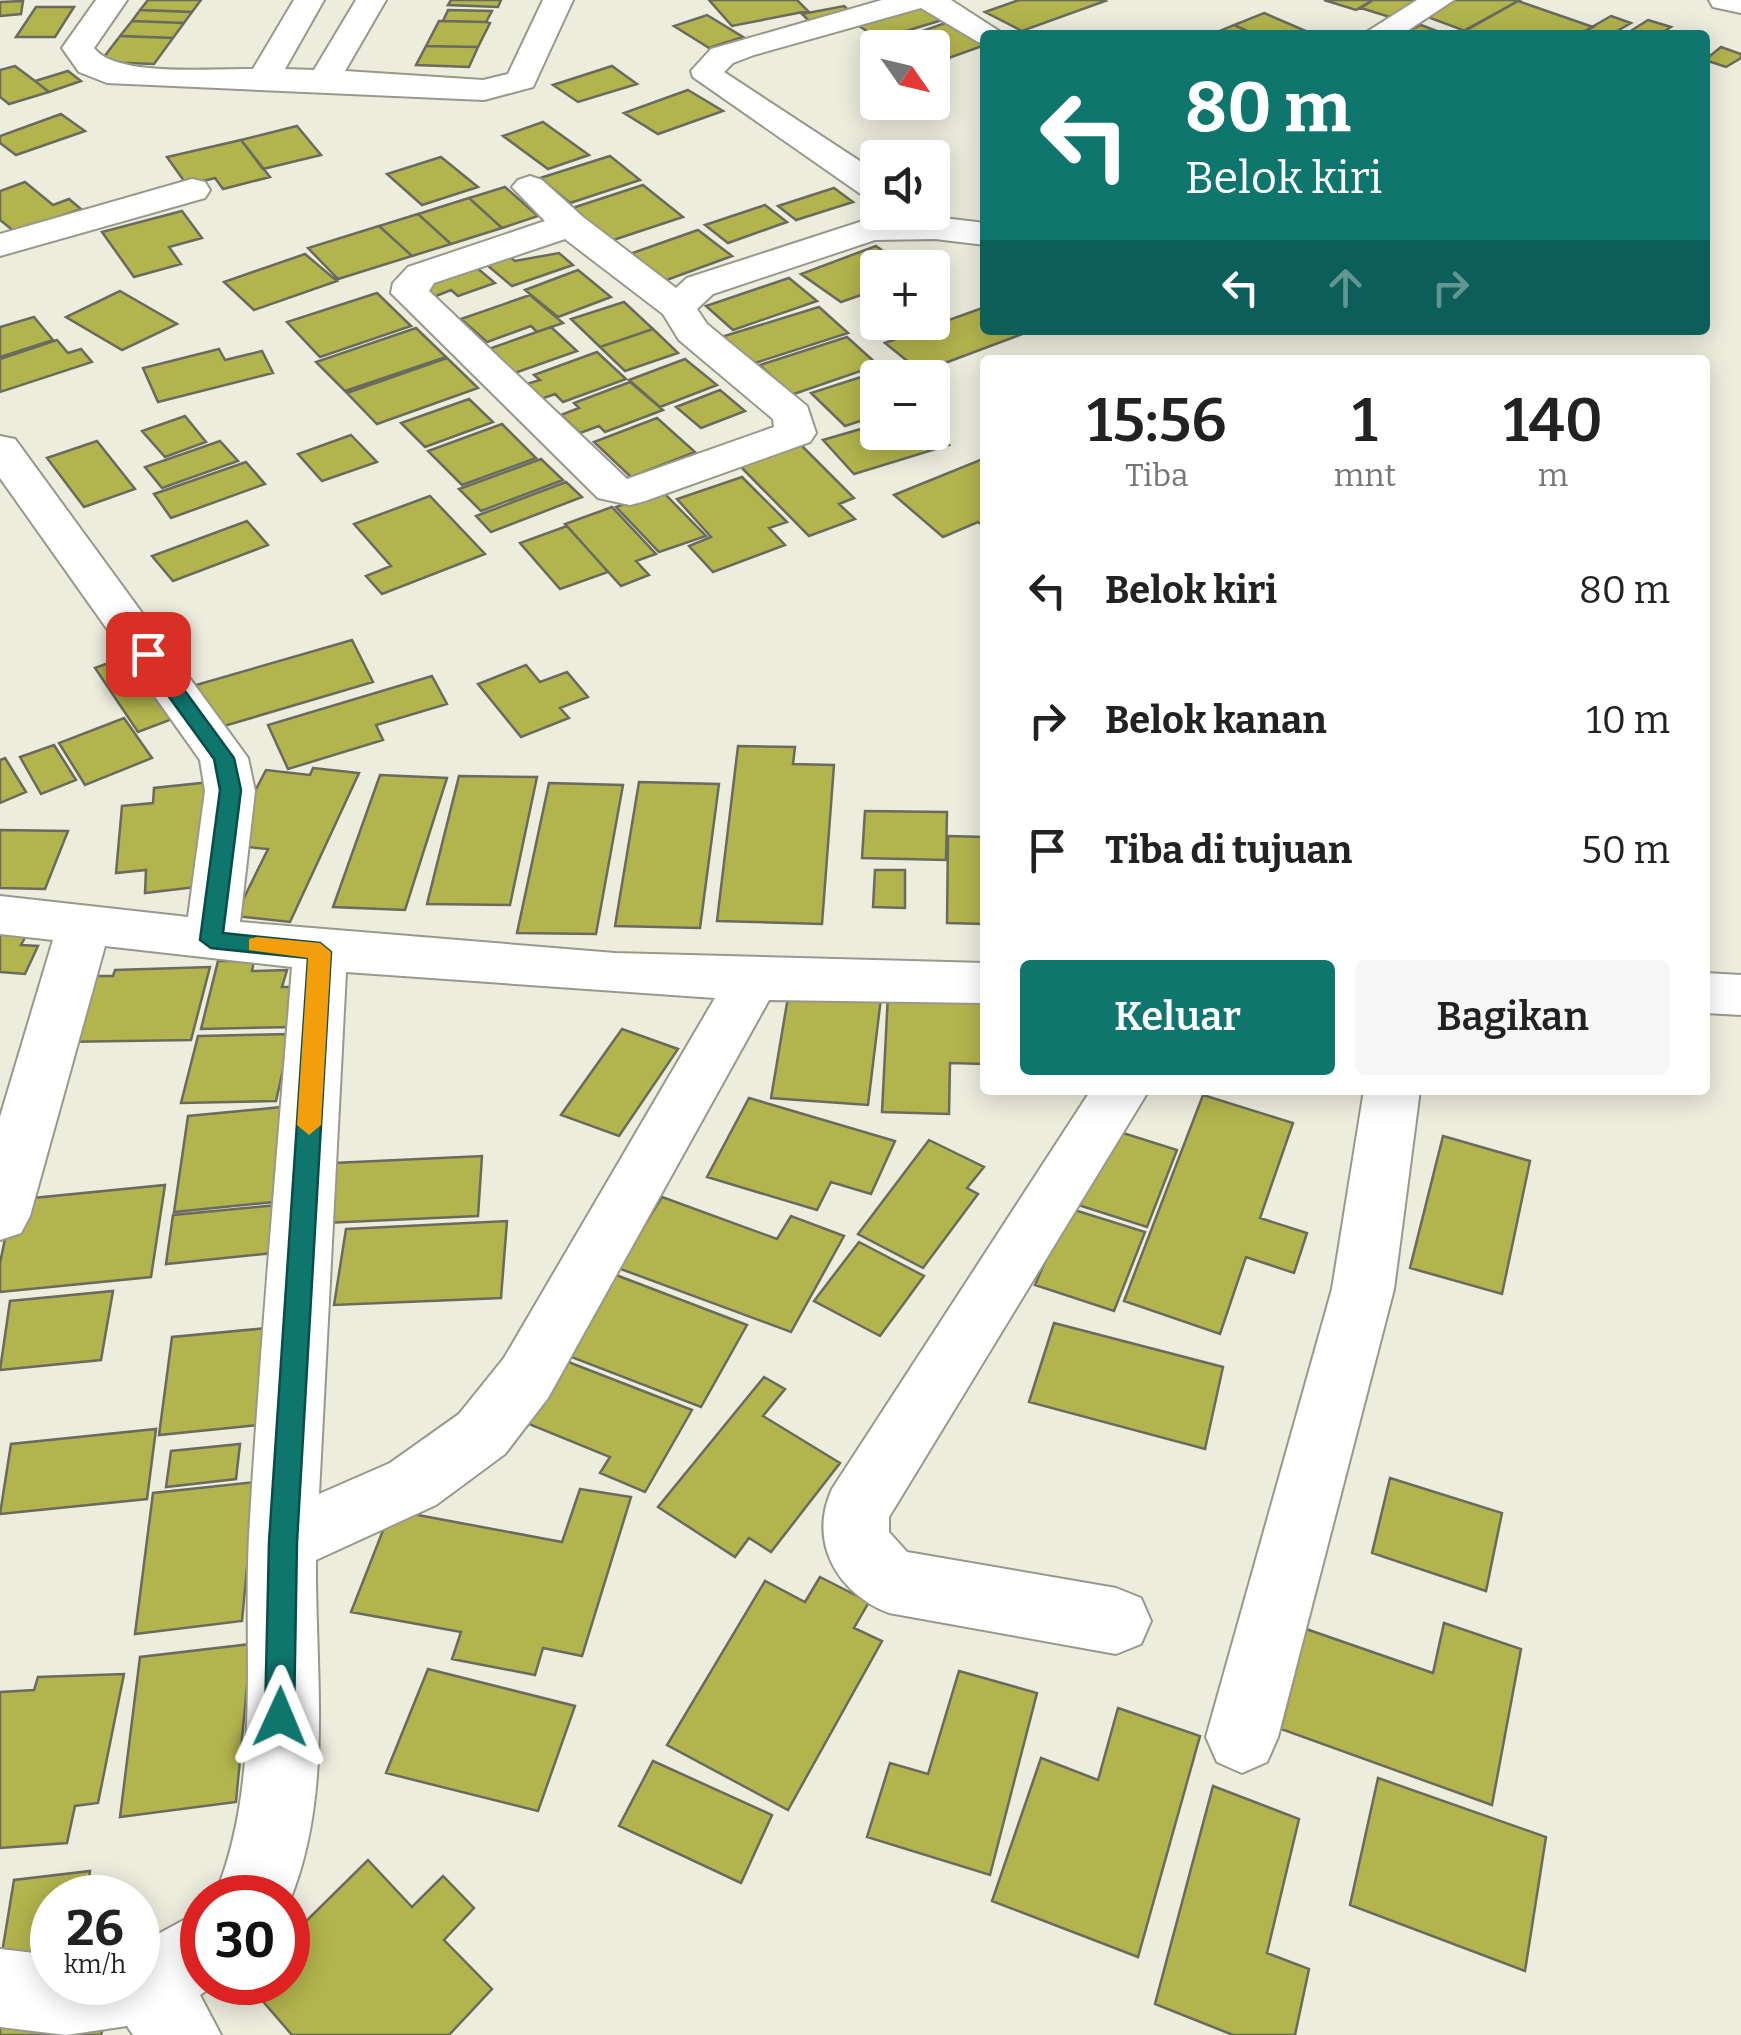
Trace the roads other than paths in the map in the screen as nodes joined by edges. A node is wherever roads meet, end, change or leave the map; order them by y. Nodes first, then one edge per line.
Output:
1 (112, 0) edge
2 (309, 0) edge
3 (371, 0) edge
4 (558, 0) edge
5 (916, 0) edge
6 (929, 0) edge
7 (1440, 0) edge
8 (1724, 0) edge
9 (1741, 4) edge
10 (980, 30) edge
11 (1387, 30) edge
12 (264, 78) junction
13 (324, 80) junction
14 (860, 177) edge
15 (530, 187) dead end
16 (192, 190) dead end
17 (570, 225) junction
18 (950, 226) edge
19 (869, 230) edge
20 (980, 233) edge
21 (0, 246) edge
22 (677, 308) junction
23 (0, 448) edge
24 (0, 915) edge
25 (84, 925) junction
26 (211, 940) junction
27 (320, 952) junction
28 (752, 982) junction
29 (980, 983) edge
30 (1710, 994) edge
31 (1741, 995) edge
32 (1118, 1095) edge
33 (1391, 1095) edge
34 (0, 1216) edge
35 (283, 1542) junction
36 (1116, 1621) dead end
37 (1242, 1737) dead end
38 (266, 1875) edge
39 (0, 1988) edge
40 (176, 1990) edge

1 - 12 main road
2 - 12 main road
3 - 13 main road
4 - 13 main road
5 - 14 main road
6 - 10 main road
7 - 11 main road
8 - 9 main road
12 - 13 main road
15 - 17 main road
16 - 21 main road
17 - 22 main road
17 - 22 main road
18 - 20 main road
19 - 22 main road
23 - 26 main road
24 - 25 main road
25 - 26 main road
25 - 34 main road
26 - 27 main road
27 - 28 main road
27 - 35 main road
28 - 29 main road
28 - 35 main road
30 - 31 main road
32 - 36 main road
33 - 37 main road
35 - 38 main road
39 - 40 main road

